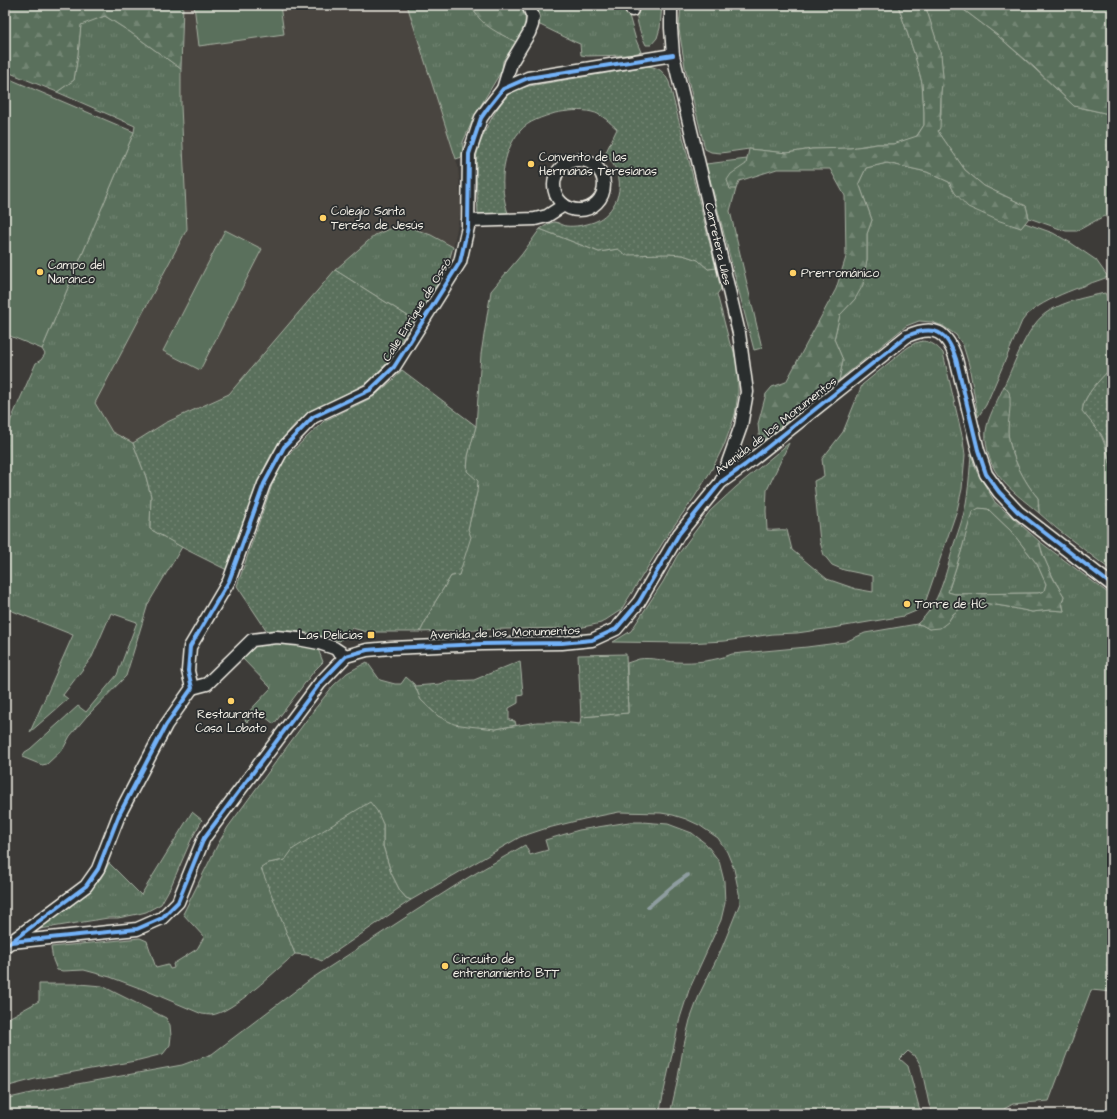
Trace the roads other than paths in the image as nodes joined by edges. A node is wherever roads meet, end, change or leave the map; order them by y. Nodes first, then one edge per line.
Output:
1 (528, 5) edge
2 (671, 5) edge
3 (673, 55) junction
4 (503, 89) junction
5 (564, 205) junction
6 (468, 221) junction
7 (720, 482) junction
8 (1112, 585) edge
9 (346, 656) junction
10 (192, 688) junction
11 (8, 944) edge

1 - 4 street
2 - 3 street, Carretera Ules
3 - 4 street, Calle Enrique de Ossó
3 - 7 street, Carretera Ules
4 - 6 street, Calle Enrique de Ossó
5 - 5 street
5 - 6 street
6 - 10 street, Calle Enrique de Ossó
7 - 8 street, Avenida de los Monumentos
7 - 9 street, Avenida de los Monumentos
9 - 10 street
9 - 11 street, Avenida de los Monumentos
10 - 11 street

